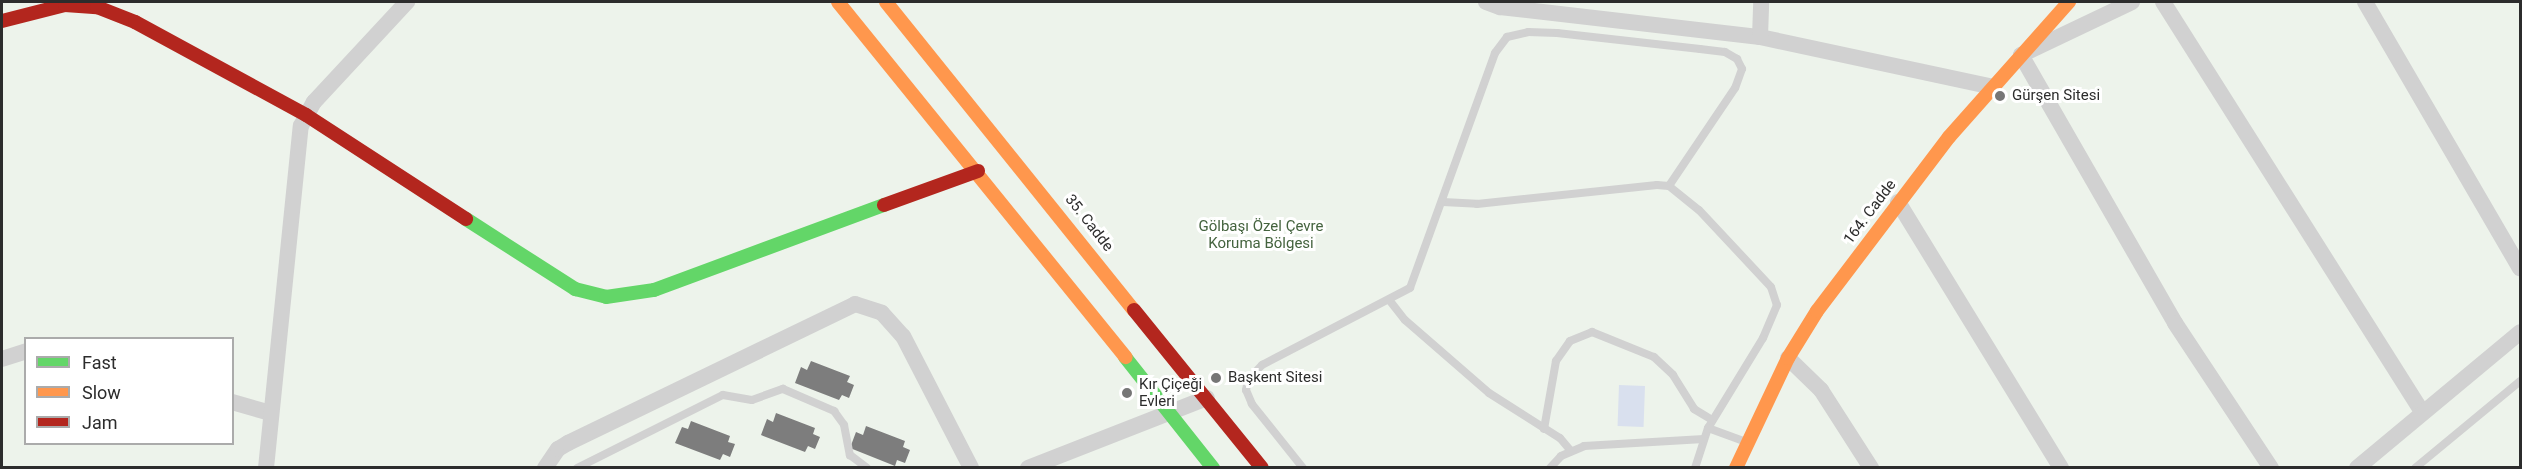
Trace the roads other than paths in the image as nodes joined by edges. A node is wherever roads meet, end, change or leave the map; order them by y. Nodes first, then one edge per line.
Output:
1 (407, 2) edge
2 (838, 2) edge
3 (886, 2) edge
4 (1486, 2) edge
5 (1761, 2) edge
6 (2069, 2) edge
7 (2132, 2) edge
8 (2163, 2) edge
9 (2365, 2) edge
10 (65, 3) edge
11 (2, 21) edge
12 (1760, 37) junction
13 (2021, 55) junction
14 (1993, 87) junction
15 (306, 116) junction
16 (978, 171) junction
17 (1669, 186) junction
18 (1443, 202) junction
19 (1898, 202) junction
20 (2520, 268) edge
21 (1390, 301) junction
22 (2520, 332) edge
23 (24, 352) edge
24 (1788, 358) junction
25 (2, 359) edge
26 (2520, 381) edge
27 (1207, 398) junction
28 (234, 403) edge
29 (2422, 412) junction
30 (270, 413) junction
31 (1170, 414) junction
32 (1710, 424) junction
33 (1544, 429) junction
34 (1704, 439) junction
35 (1746, 442) junction
36 (1571, 451) junction
37 (266, 468) edge
38 (545, 468) edge
39 (577, 468) edge
40 (867, 468) edge
41 (970, 468) edge
42 (1028, 468) edge
43 (1213, 468) edge
44 (1262, 468) edge
45 (1303, 468) edge
46 (1550, 468) edge
47 (1695, 468) edge
48 (1736, 468) edge
49 (1871, 468) edge
50 (2061, 468) edge
51 (2271, 468) edge
52 (2357, 468) edge
53 (2415, 468) edge

1 - 15 street
2 - 16 street
3 - 27 street, 35. Cadde
4 - 12 street
5 - 12 street
6 - 13 street, 164. Cadde
7 - 13 street
8 - 29 street
9 - 20 street
10 - 11 street
10 - 15 street
12 - 14 street
13 - 14 street, 164. Cadde
13 - 51 street
14 - 19 street, 164. Cadde
15 - 16 street
15 - 30 street
16 - 31 street
17 - 18 lane
17 - 18 lane
17 - 32 lane
18 - 21 lane
19 - 24 street, 164. Cadde
19 - 50 street
21 - 33 lane
21 - 45 lane
22 - 29 street
23 - 25 street
24 - 35 street, 164. Cadde
24 - 49 street
26 - 53 lane
27 - 31 street
27 - 44 street, 35. Cadde
28 - 30 street
29 - 52 street
30 - 37 street
31 - 42 street
31 - 43 street
32 - 33 lane
32 - 34 lane
32 - 35 lane
33 - 36 lane
34 - 36 lane
34 - 47 lane
35 - 48 street, 164. Cadde
36 - 46 lane
38 - 41 street
39 - 40 lane

